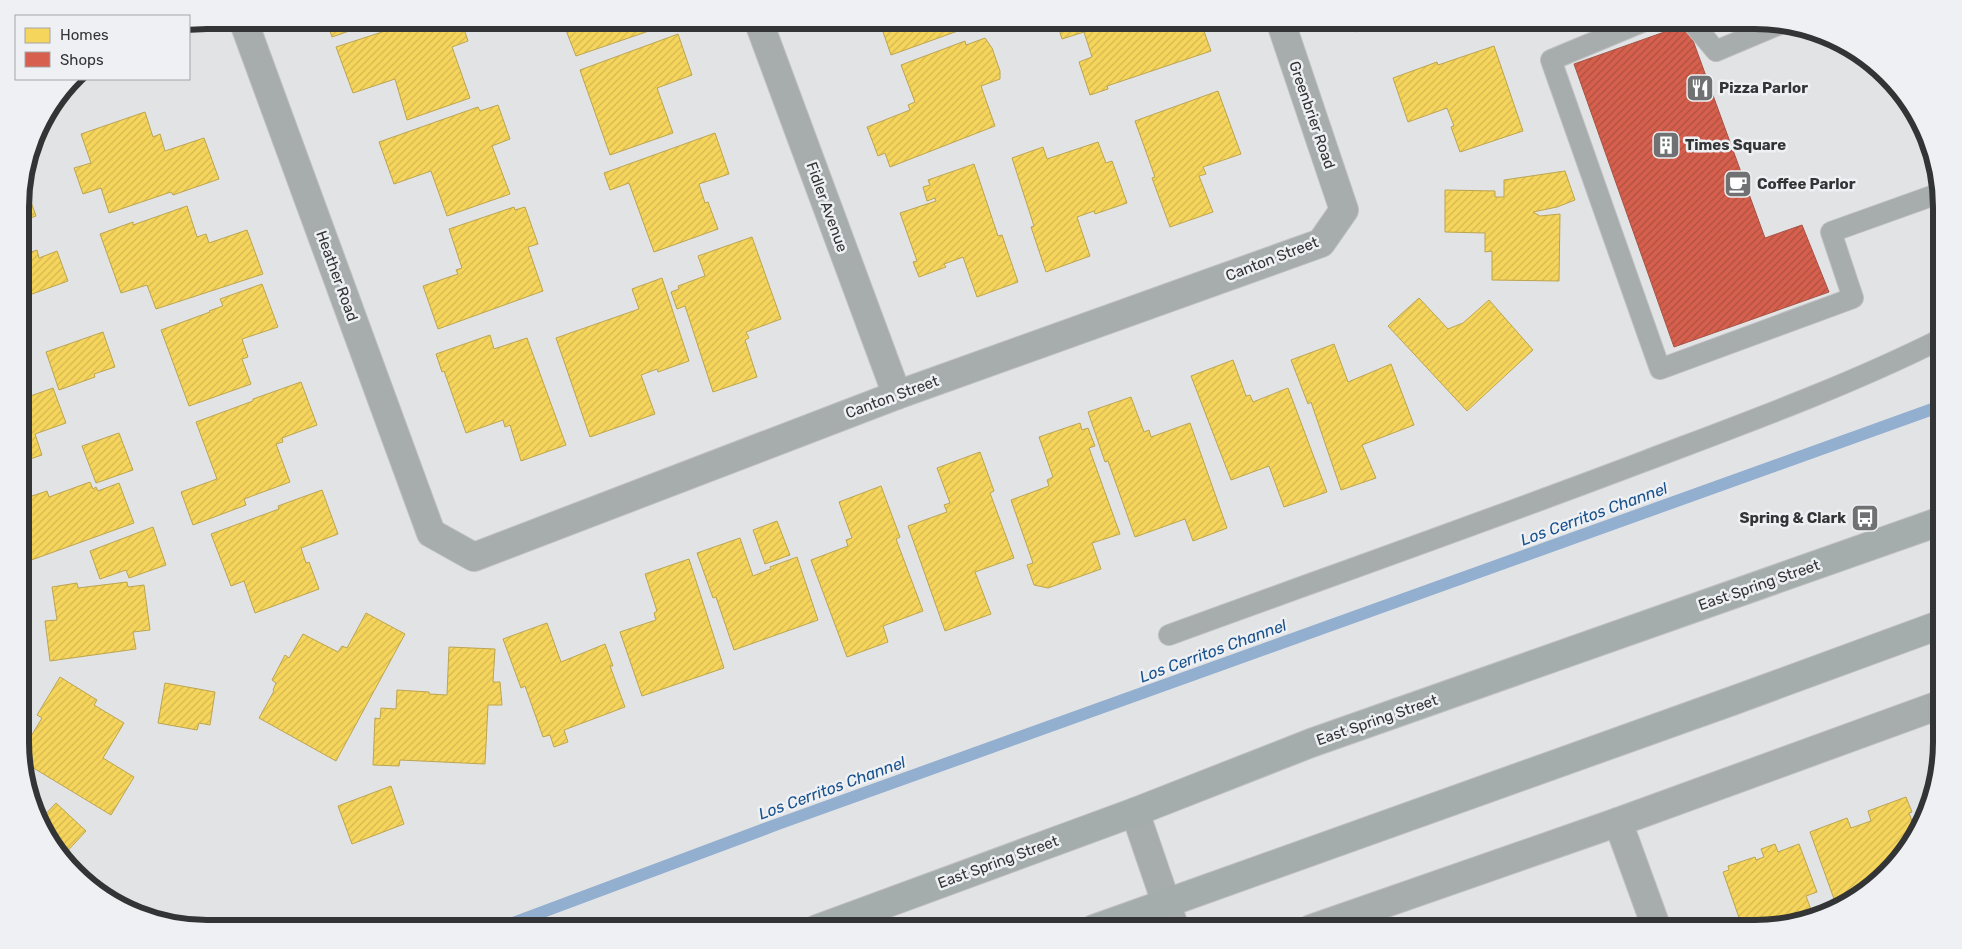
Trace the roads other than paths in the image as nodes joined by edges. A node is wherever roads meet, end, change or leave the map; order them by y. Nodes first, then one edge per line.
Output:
1 (246, 29) edge
2 (761, 29) edge
3 (1283, 29) edge
4 (1625, 29) edge
5 (1698, 29) edge
6 (1768, 29) edge
7 (1933, 196) edge
8 (1344, 210) joint
9 (1933, 343) edge
10 (897, 395) junction
11 (1933, 524) edge
12 (432, 533) joint
13 (1933, 627) edge
14 (1169, 635) dead end
15 (1933, 707) edge
16 (1134, 812) junction
17 (1618, 822) junction
18 (1167, 902) junction
19 (841, 920) edge
20 (1118, 920) edge
21 (1172, 920) edge
22 (1337, 920) edge
23 (1653, 920) edge

1 - 12 street, Heather Road
2 - 10 street, Fidler Avenue
3 - 8 street, Greenbrier Road
4 - 7 lane
5 - 6 lane
8 - 10 street, Canton Street
9 - 14 lane
10 - 12 street, Canton Street
11 - 16 main road, East Spring Street
13 - 18 main road
15 - 17 street
16 - 18 street
16 - 19 main road, East Spring Street
17 - 22 street
17 - 23 street
18 - 20 main road
18 - 21 street

